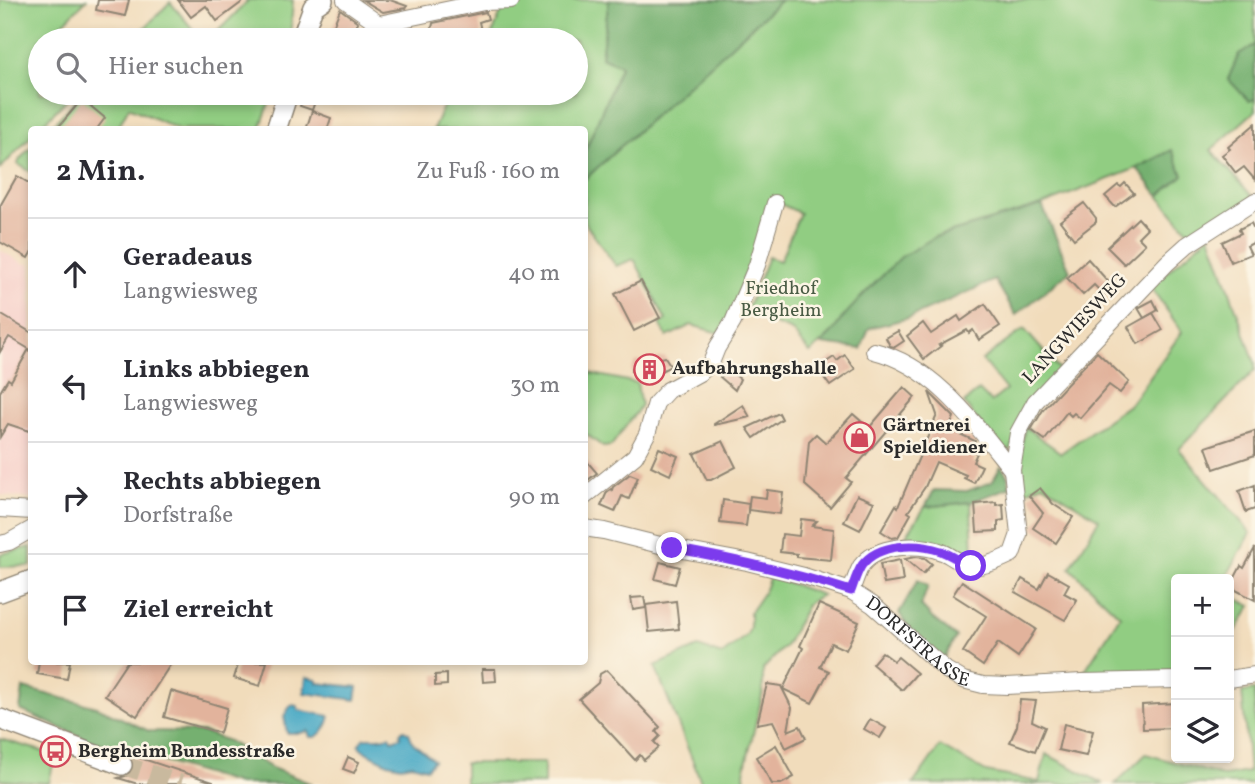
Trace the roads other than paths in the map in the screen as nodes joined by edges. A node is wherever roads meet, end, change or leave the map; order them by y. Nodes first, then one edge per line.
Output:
1 (322, 0) edge
2 (345, 0) edge
3 (511, 1) edge
4 (305, 28) edge
5 (318, 28) edge
6 (284, 105) edge
7 (277, 126) edge
8 (1255, 201) edge
9 (775, 203) dead end
10 (874, 351) dead end
11 (1012, 470) junction
12 (588, 494) edge
13 (0, 509) edge
14 (28, 511) edge
15 (588, 529) edge
16 (28, 531) edge
17 (0, 544) edge
18 (28, 582) edge
19 (851, 591) junction
20 (0, 592) edge
21 (1255, 675) edge
22 (1234, 678) edge
23 (1171, 680) edge
24 (1, 720) edge
25 (122, 765) tunnel mouth

1 - 4 main road
1 - 5 main road
2 - 3 street
6 - 7 main road
8 - 11 street, LANGWIESWEG
9 - 12 street
10 - 11 street
11 - 19 street, LANGWIESWEG
13 - 14 street
15 - 19 street, DORFSTRASSE
16 - 17 street
18 - 20 main road
19 - 23 street, DORFSTRASSE
21 - 22 street
24 - 25 main road

